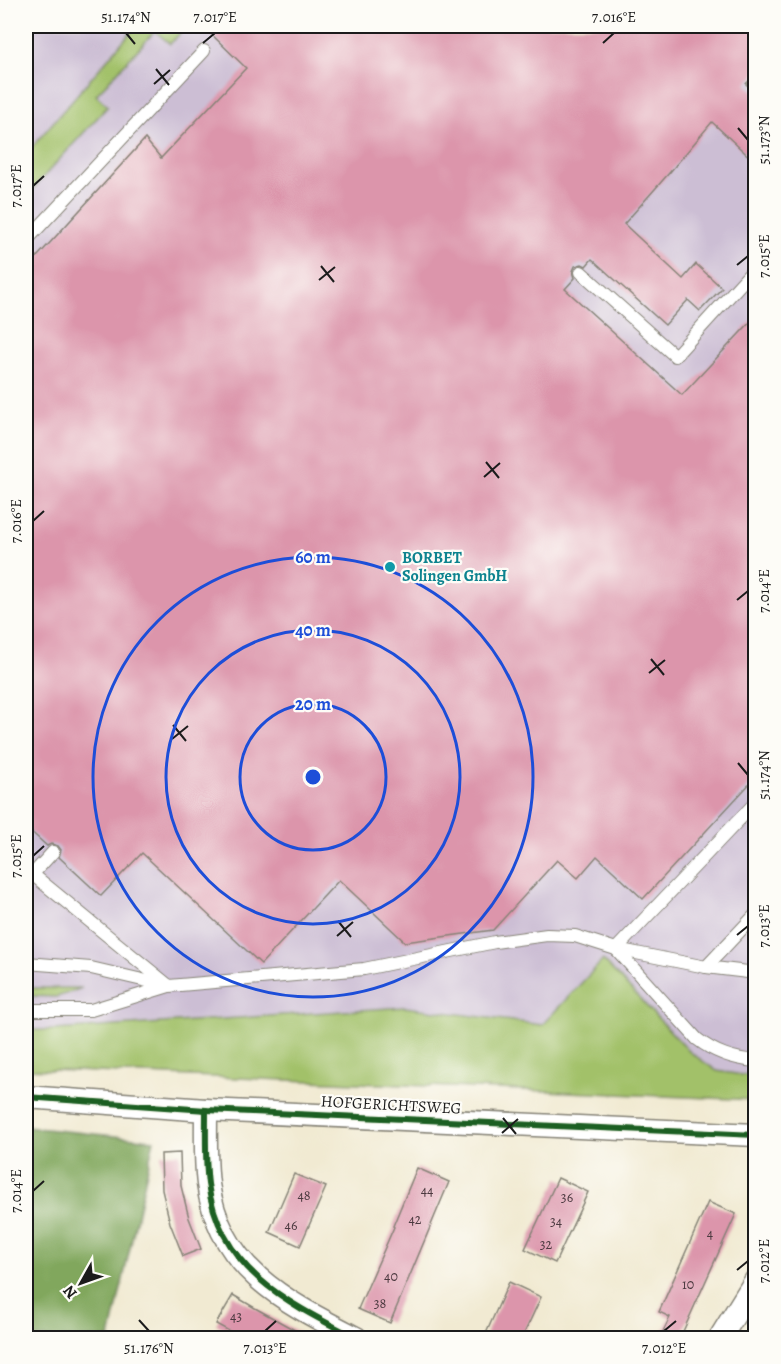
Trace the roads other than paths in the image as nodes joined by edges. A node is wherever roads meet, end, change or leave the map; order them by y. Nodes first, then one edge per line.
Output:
1 (204, 51) dead end
2 (26, 242) edge
3 (756, 267) edge
4 (580, 272) dead end
5 (756, 802) edge
6 (53, 852) dead end
7 (29, 872) edge
8 (756, 914) edge
9 (616, 949) junction
10 (26, 963) edge
11 (706, 967) junction
12 (756, 973) edge
13 (168, 986) junction
14 (26, 1010) edge
15 (756, 1061) edge
16 (26, 1097) edge
17 (206, 1110) junction
18 (756, 1135) edge
19 (756, 1280) edge
20 (356, 1338) edge
21 (720, 1338) edge

1 - 2 lane
3 - 4 lane
5 - 9 lane
6 - 7 lane
7 - 13 lane
8 - 11 lane
9 - 11 lane
9 - 13 lane
9 - 15 lane
10 - 13 lane
11 - 12 lane
13 - 14 lane
16 - 17 street, HOFGERICHTSWEG
17 - 18 street, HOFGERICHTSWEG
17 - 20 street
19 - 21 street

